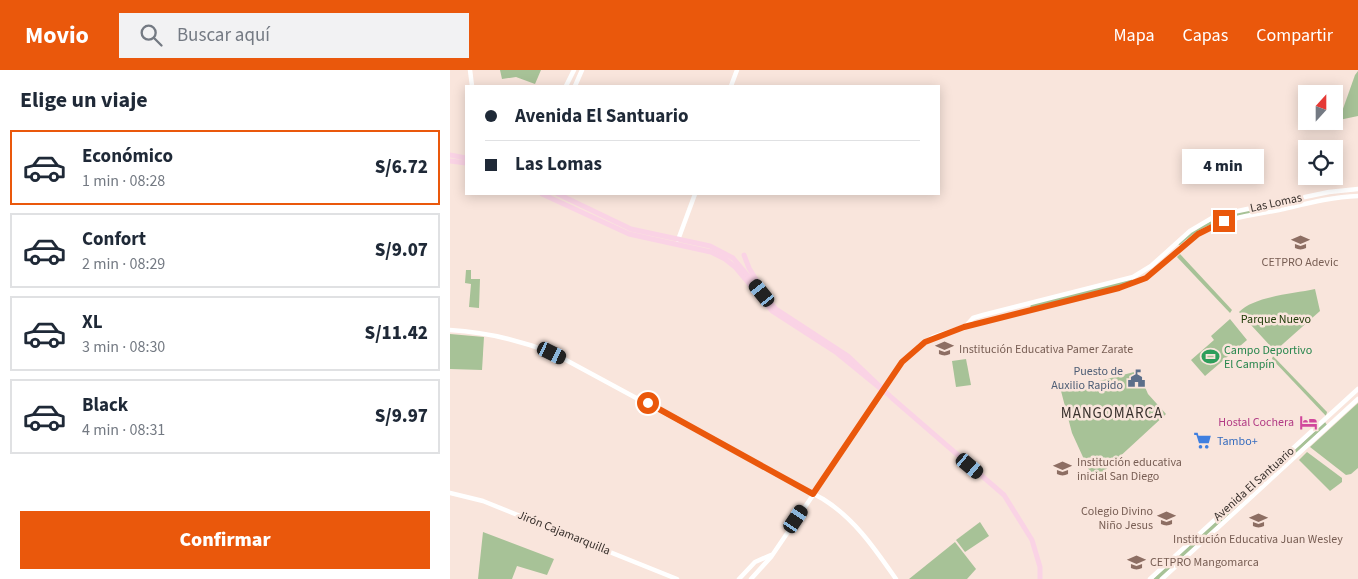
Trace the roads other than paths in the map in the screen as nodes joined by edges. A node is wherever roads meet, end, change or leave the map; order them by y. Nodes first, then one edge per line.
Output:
1 (470, 70) edge
2 (574, 70) edge
3 (582, 70) edge
4 (737, 70) edge
5 (472, 85) edge
6 (566, 85) edge
7 (574, 85) edge
8 (731, 85) edge
9 (450, 155) edge
10 (465, 158) edge
11 (450, 161) edge
12 (465, 163) edge
13 (1358, 189) edge
14 (544, 195) edge
15 (560, 195) edge
16 (695, 195) edge
17 (1358, 196) edge
18 (678, 240) junction
19 (744, 255) dead end
20 (1133, 276) junction
21 (1136, 283) junction
22 (763, 294) junction
23 (1027, 305) junction
24 (997, 312) junction
25 (1029, 312) junction
26 (999, 319) junction
27 (964, 327) junction
28 (450, 330) edge
29 (806, 332) junction
30 (1358, 389) edge
31 (886, 392) junction
32 (1358, 399) edge
33 (450, 493) edge
34 (813, 494) junction
35 (773, 554) junction
36 (677, 579) edge
37 (739, 579) edge
38 (751, 579) edge
39 (896, 579) edge
40 (1040, 579) edge
41 (1150, 579) edge
42 (1162, 579) edge

1 - 5 street
2 - 6 street
3 - 7 street
4 - 8 street
9 - 10 main road
11 - 12 main road
13 - 20 street, Las Lomas
14 - 29 main road
15 - 18 main road
16 - 18 street
17 - 21 street, Las Lomas
18 - 22 main road
19 - 22 main road
20 - 21 street
20 - 23 street, Las Lomas
21 - 25 street, Las Lomas
22 - 29 main road
23 - 24 street, Las Lomas
23 - 25 street
24 - 26 street
24 - 27 street, Las Lomas
25 - 26 street, Las Lomas
26 - 27 street, Las Lomas
27 - 31 street
28 - 34 street
29 - 31 main road
30 - 41 street, Avenida El Santuario
31 - 34 street
31 - 40 main road
32 - 42 street, Avenida El Santuario
33 - 36 street, Jirón Cajamarquilla
34 - 35 street
34 - 39 street
35 - 37 street
35 - 38 street

